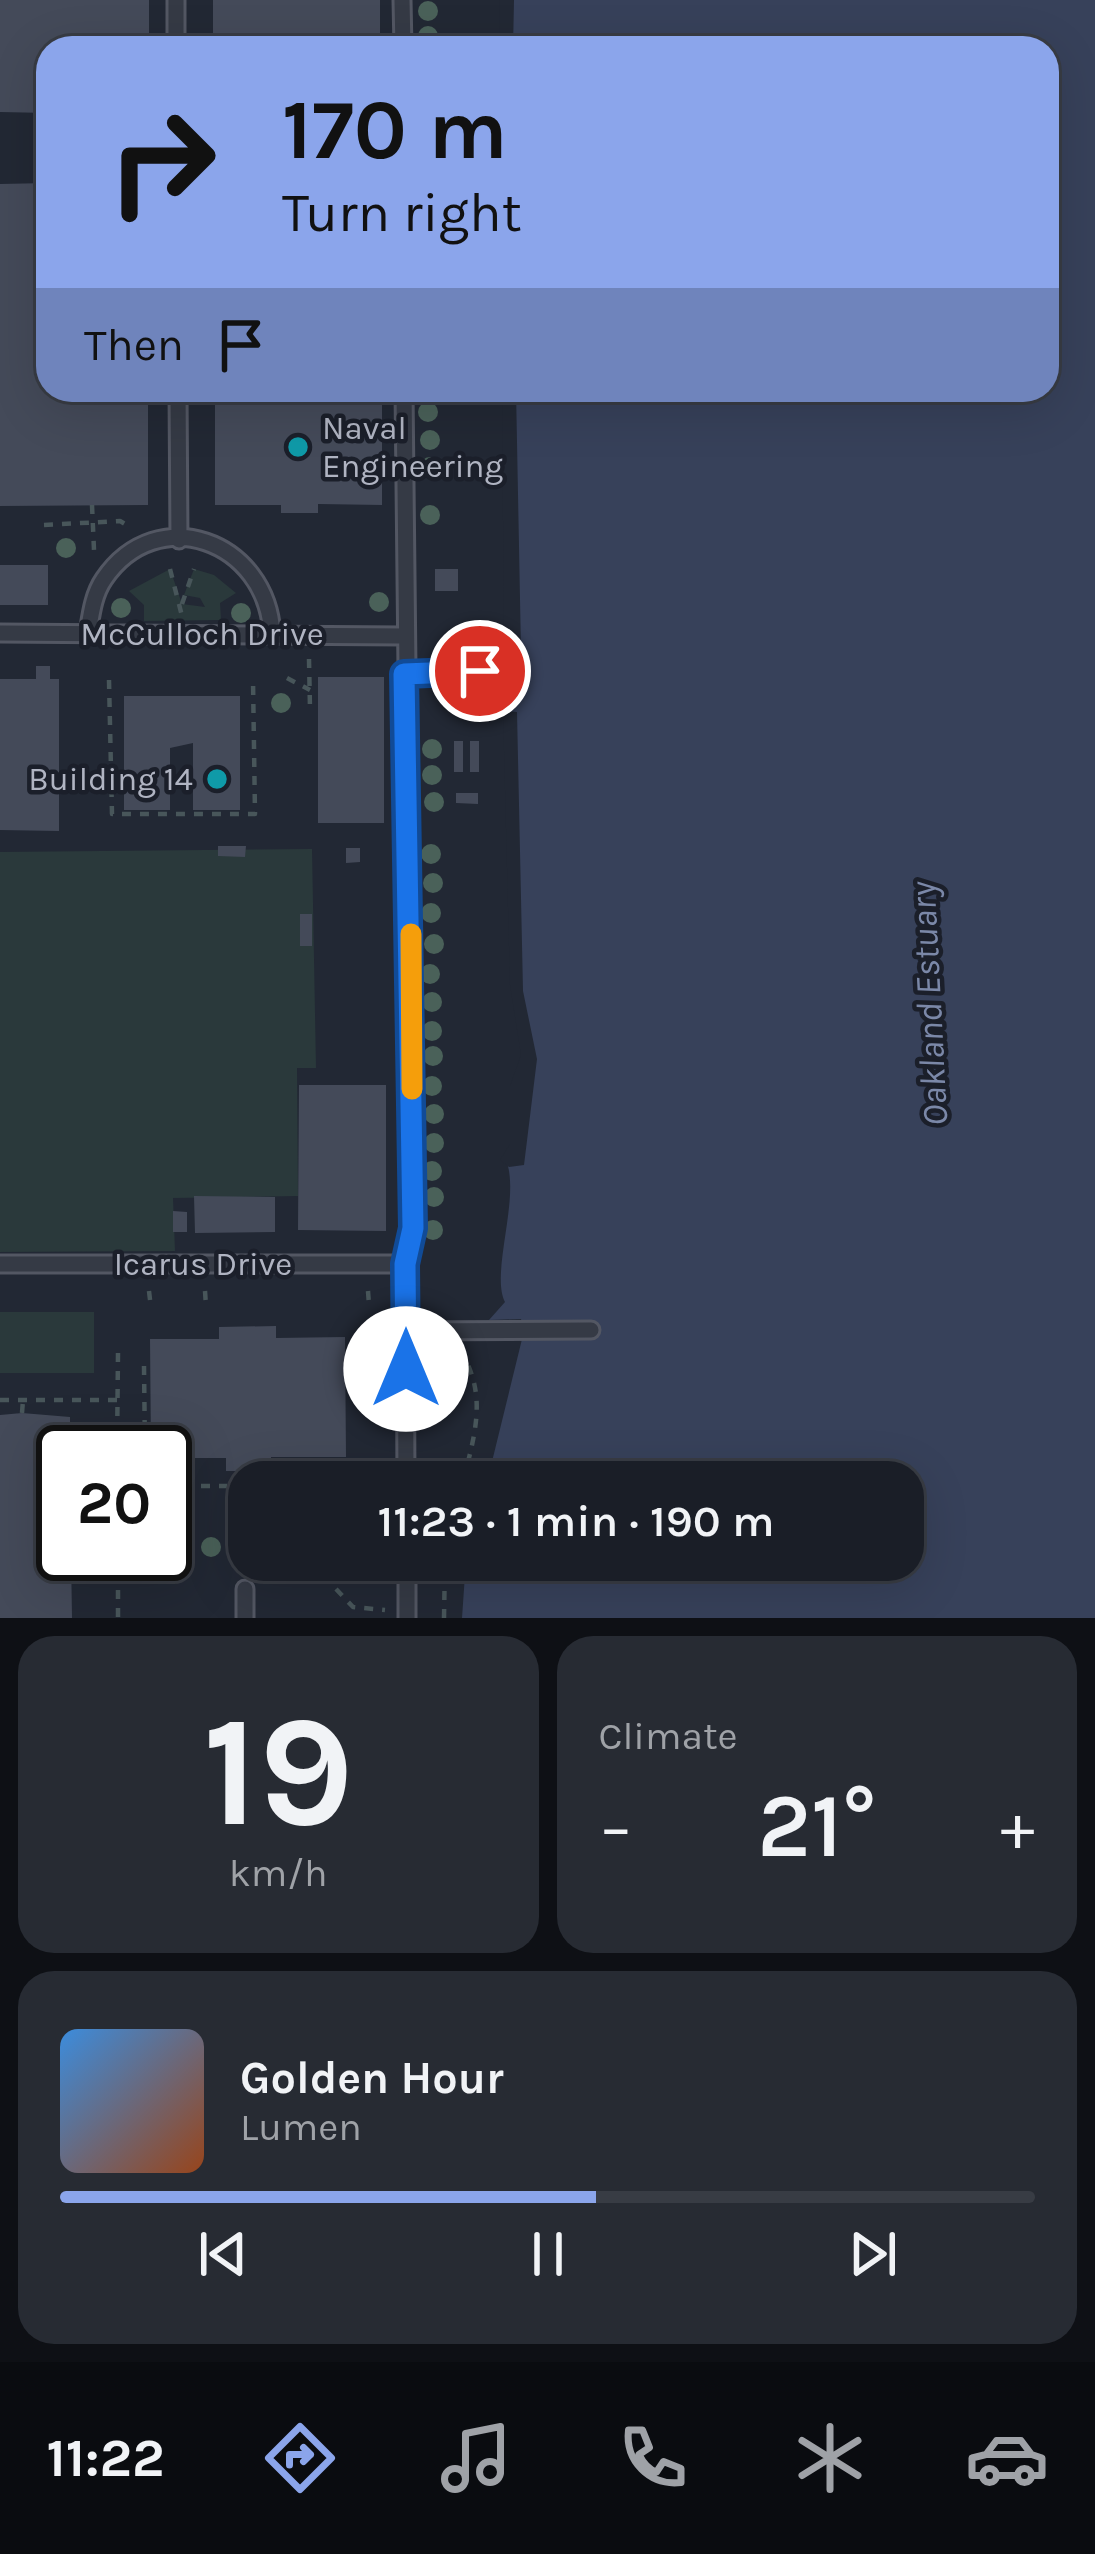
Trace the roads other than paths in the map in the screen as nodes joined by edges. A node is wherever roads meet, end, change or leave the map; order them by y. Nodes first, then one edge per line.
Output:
1 (176, 0) edge
2 (402, 0) edge
3 (176, 36) edge
4 (403, 36) edge
5 (178, 402) edge
6 (404, 402) edge
7 (179, 540) junction
8 (0, 633) edge
9 (88, 634) junction
10 (272, 634) junction
11 (404, 637) junction
12 (480, 671) dead end
13 (404, 674) junction
14 (0, 1264) edge
15 (405, 1264) junction
16 (591, 1330) dead end
17 (405, 1331) junction
18 (406, 1461) edge
19 (406, 1581) edge
20 (245, 1589) dead end
21 (245, 1618) edge
22 (407, 1618) edge

1 - 3 lane
2 - 4 lane
5 - 7 lane
6 - 11 lane
7 - 9 lane
7 - 10 lane
8 - 9 lane, McCulloch Drive
9 - 10 lane, McCulloch Drive
10 - 11 lane, McCulloch Drive
11 - 13 lane
12 - 13 lane
13 - 15 lane
14 - 15 lane, Icarus Drive
15 - 17 lane
16 - 17 lane
17 - 18 lane
19 - 22 lane
20 - 21 lane

